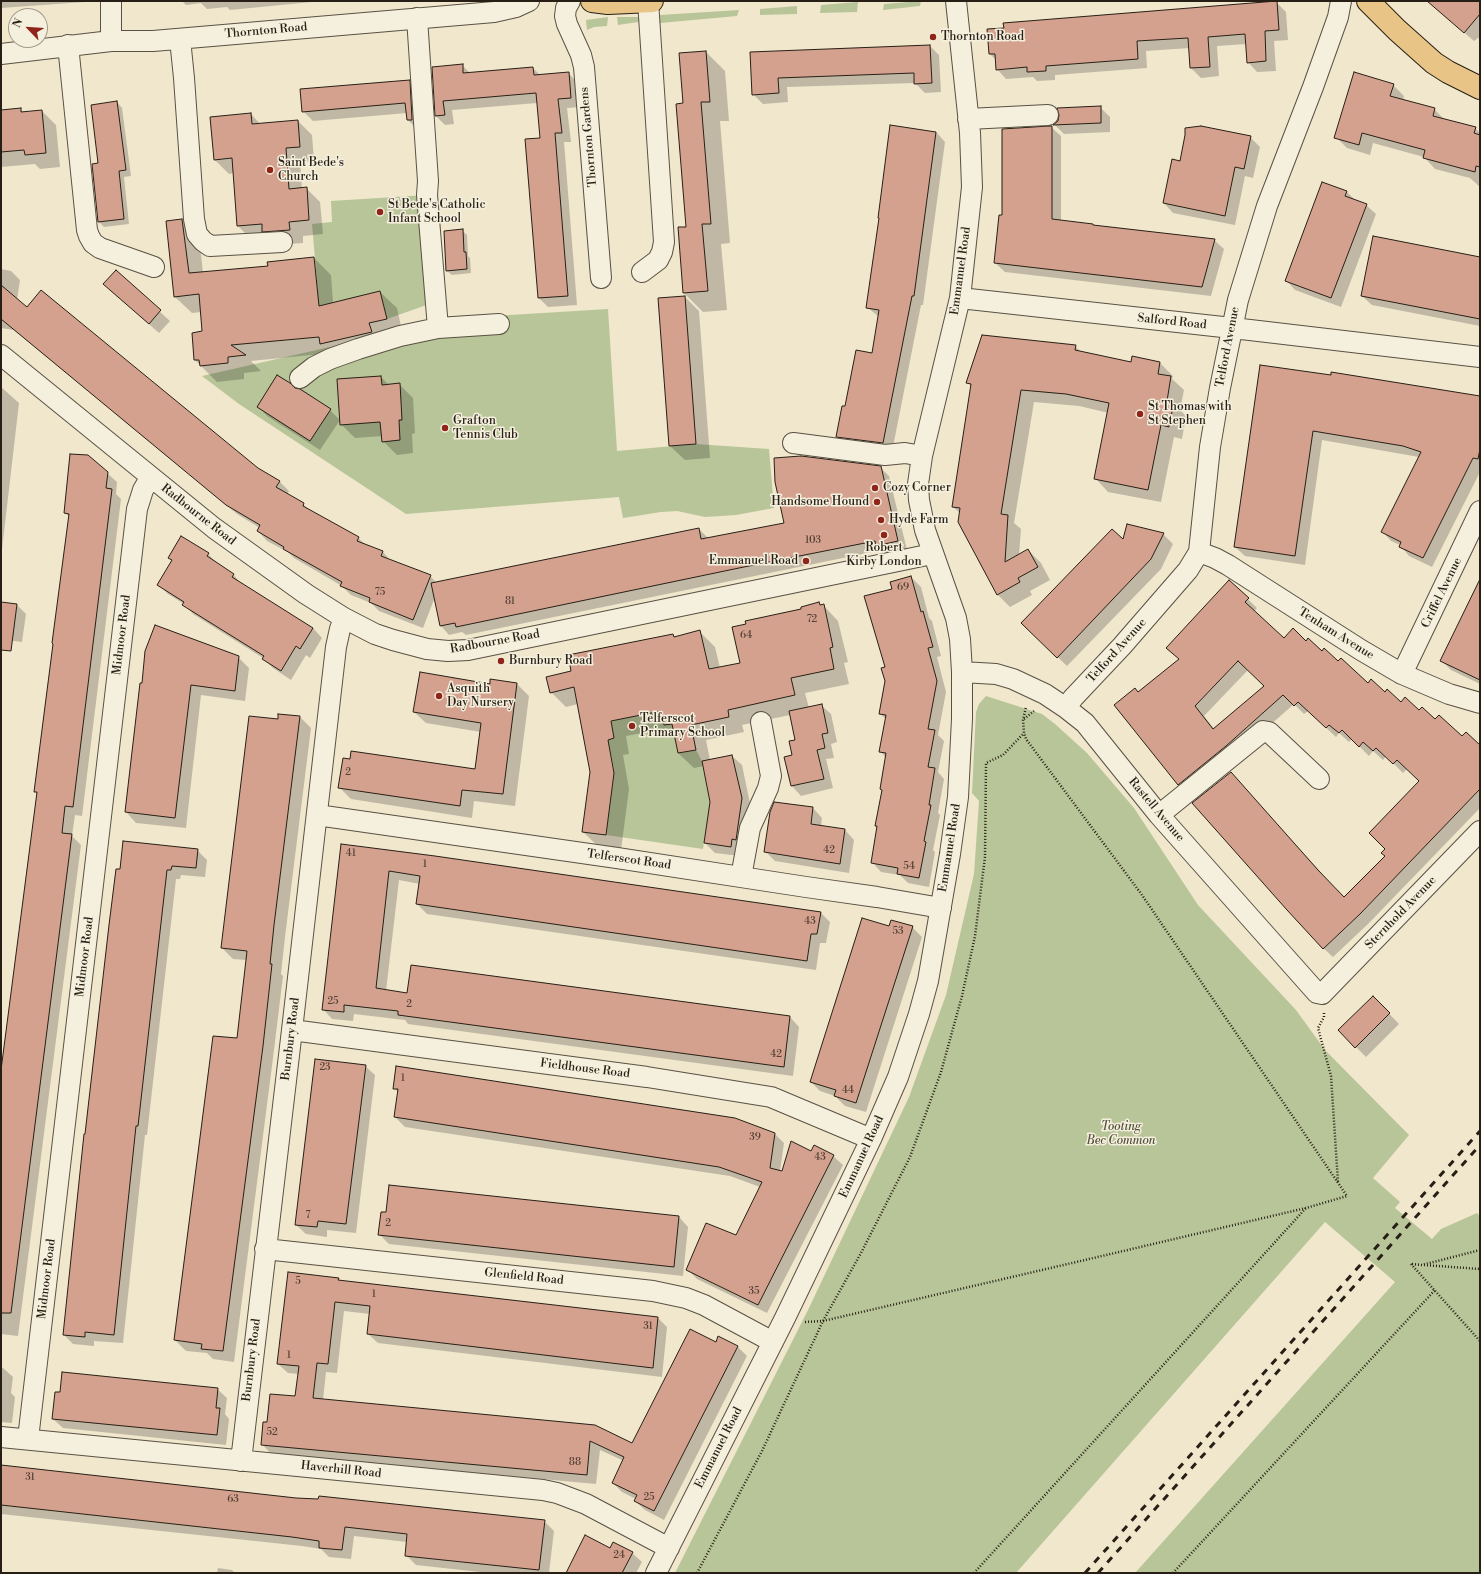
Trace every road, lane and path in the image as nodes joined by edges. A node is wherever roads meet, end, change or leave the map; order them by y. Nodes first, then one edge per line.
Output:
1 (111, 1) edge
2 (529, 1) edge
3 (570, 1) edge
4 (592, 1) edge
5 (648, 1) edge
6 (652, 1) edge
7 (956, 1) edge
8 (1342, 1) edge
9 (1368, 1) edge
10 (417, 18) junction
11 (180, 39) junction
12 (111, 41) junction
13 (68, 45) junction
14 (1, 54) edge
15 (1480, 88) edge
16 (1048, 115) dead end
17 (968, 119) junction
18 (282, 242) dead end
19 (154, 266) dead end
20 (642, 272) dead end
21 (601, 278) dead end
22 (960, 298) junction
23 (499, 324) dead end
24 (438, 328) junction
25 (1231, 328) junction
26 (1, 355) edge
27 (1480, 358) edge
28 (300, 378) dead end
29 (793, 443) dead end
30 (922, 456) junction
31 (150, 478) junction
32 (1480, 511) edge
33 (1199, 552) junction
34 (932, 554) junction
35 (344, 618) junction
36 (962, 672) junction
37 (1402, 674) junction
38 (1480, 703) edge
39 (1026, 704) dead end
40 (1066, 708) junction
41 (761, 722) dead end
42 (1319, 779) dead end
43 (317, 815) junction
44 (1159, 815) junction
45 (1480, 831) edge
46 (741, 877) junction
47 (941, 908) junction
48 (1322, 994) junction
49 (292, 1030) junction
50 (871, 1139) junction
51 (1338, 1183) junction
52 (1306, 1208) junction
53 (265, 1249) junction
54 (1480, 1250) edge
55 (1422, 1265) junction
56 (1480, 1269) edge
57 (1435, 1290) junction
58 (801, 1321) dead end
59 (1480, 1341) edge
60 (773, 1342) junction
61 (1, 1437) edge
62 (28, 1439) junction
63 (240, 1460) junction
64 (669, 1548) junction
65 (656, 1573) edge
66 (974, 1573) edge
67 (1173, 1573) edge

1 - 12 street
2 - 10 street, Thornton Road
3 - 21 street, Thornton Gardens
4 - 5 main road
5 - 6 main road
5 - 20 street
7 - 17 street, Emmanuel Road
8 - 25 street, Telford Avenue
9 - 15 main road
10 - 11 street, Thornton Road
10 - 24 street
11 - 12 street, Thornton Road
11 - 18 street
12 - 13 street, Thornton Road
13 - 14 street, Thornton Road
13 - 19 street
16 - 17 street
17 - 22 street, Emmanuel Road
22 - 25 street, Salford Road
22 - 30 street, Emmanuel Road
23 - 24 street
24 - 28 street
25 - 27 street, Salford Road
25 - 33 street, Telford Avenue
26 - 31 street, Radbourne Road
29 - 30 street
30 - 34 street, Emmanuel Road
31 - 35 street, Radbourne Road
31 - 62 street, Midmoor Road
32 - 37 street, Criffel Avenue
33 - 37 street, Tenham Avenue
33 - 40 street, Telford Avenue
34 - 35 street, Radbourne Road
34 - 36 street, Emmanuel Road
35 - 43 street, Burnbury Road
36 - 40 street, Rastell Avenue
36 - 47 street, Emmanuel Road
37 - 38 street, Tenham Avenue
39 - 51 path
40 - 44 street, Rastell Avenue
41 - 46 street
42 - 44 street
43 - 46 street, Telferscot Road
43 - 49 street, Burnbury Road
44 - 48 street, Rastell Avenue
45 - 48 street, Sternhold Avenue
46 - 47 street, Telferscot Road
47 - 50 street, Emmanuel Road
48 - 51 path
49 - 50 street, Fieldhouse Road
49 - 53 street, Burnbury Road
50 - 60 street, Emmanuel Road
51 - 52 path
52 - 58 path
52 - 66 path
53 - 60 street, Glenfield Road
53 - 63 street, Burnbury Road
54 - 55 path
55 - 56 path
55 - 57 path
57 - 59 path
57 - 67 path
60 - 64 street, Emmanuel Road
61 - 62 street, Haverhill Road
62 - 63 street, Haverhill Road
63 - 64 street, Haverhill Road
64 - 65 street, Emmanuel Road

